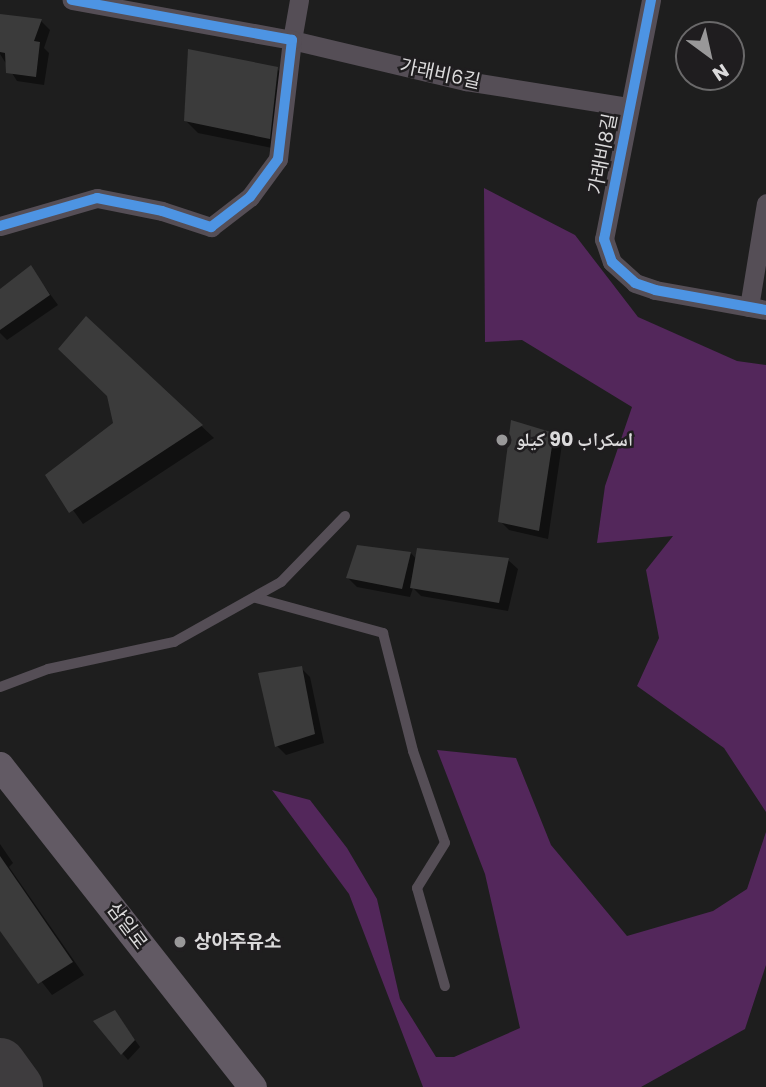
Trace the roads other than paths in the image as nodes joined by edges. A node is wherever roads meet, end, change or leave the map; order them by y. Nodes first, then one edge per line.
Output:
1 (72, 0) edge
2 (299, 0) edge
3 (651, 0) edge
4 (292, 40) junction
5 (629, 107) junction
6 (766, 203) edge
7 (0, 226) edge
8 (757, 309) edge
9 (345, 516) dead end
10 (256, 598) junction
11 (0, 687) edge
12 (0, 766) edge
13 (445, 986) dead end
14 (253, 1087) edge

1 - 4 street, 가래비6길
2 - 4 street
3 - 5 street, 가래비8길
4 - 5 street, 가래비6길
4 - 7 street
5 - 8 street, 가래비8길
6 - 8 street
9 - 10 lane
10 - 11 lane
10 - 13 lane
12 - 14 main road, 삼일로

